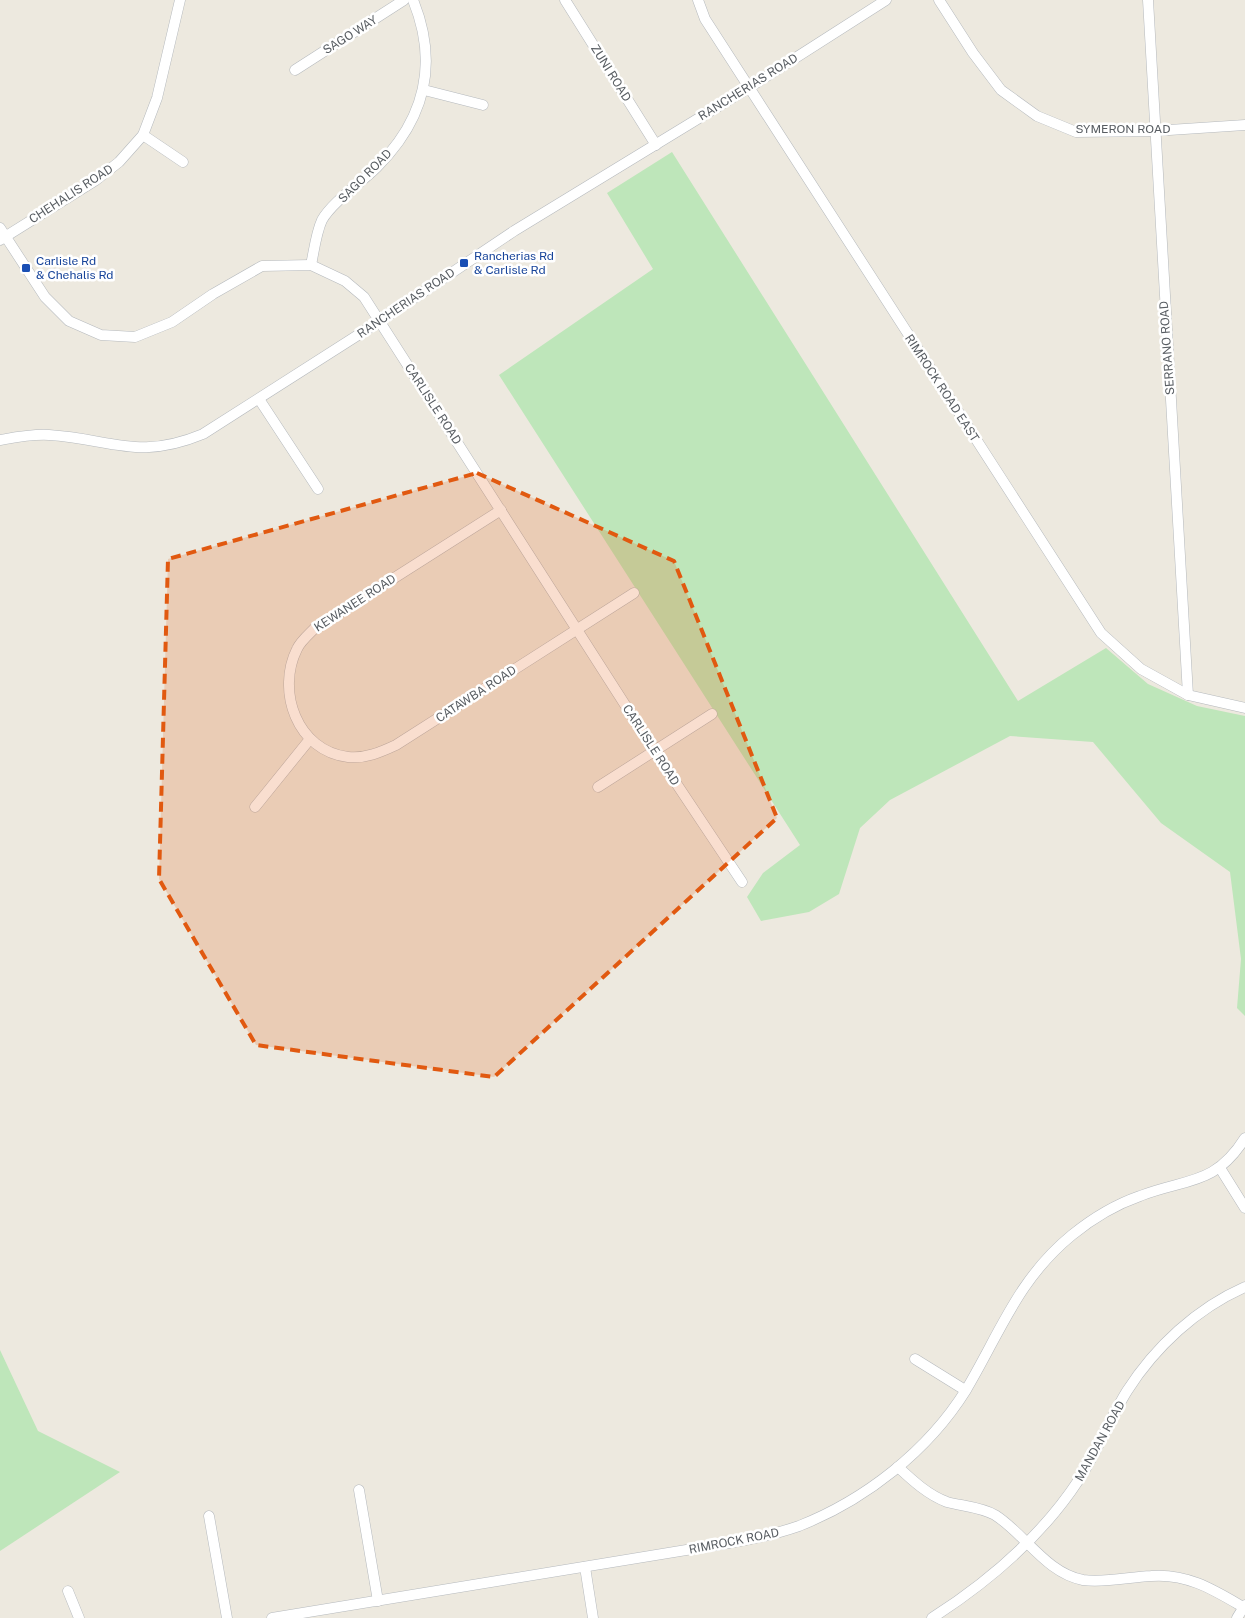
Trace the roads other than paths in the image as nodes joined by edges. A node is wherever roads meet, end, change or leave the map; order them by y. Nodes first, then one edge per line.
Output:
1 (180, 0) edge
2 (404, 0) edge
3 (413, 0) edge
4 (565, 0) edge
5 (698, 0) edge
6 (886, 0) edge
7 (939, 0) edge
8 (1148, 0) edge
9 (295, 70) dead end
10 (750, 87) junction
11 (424, 90) junction
12 (483, 105) dead end
13 (1245, 126) edge
14 (1154, 131) junction
15 (143, 135) junction
16 (656, 145) junction
17 (183, 162) dead end
18 (2, 235) edge
19 (311, 265) junction
20 (380, 321) junction
21 (259, 399) junction
22 (0, 440) edge
23 (318, 489) dead end
24 (501, 510) junction
25 (634, 593) dead end
26 (577, 629) junction
27 (1188, 695) junction
28 (1245, 708) edge
29 (712, 714) dead end
30 (310, 739) junction
31 (654, 750) junction
32 (598, 787) dead end
33 (255, 807) dead end
34 (742, 882) dead end
35 (1245, 1138) edge
36 (1220, 1168) junction
37 (1245, 1208) edge
38 (1245, 1286) edge
39 (915, 1359) dead end
40 (965, 1390) junction
41 (898, 1467) junction
42 (359, 1490) dead end
43 (210, 1516) dead end
44 (1026, 1543) junction
45 (585, 1567) junction
46 (68, 1591) dead end
47 (378, 1601) junction
48 (1244, 1606) edge
49 (80, 1618) edge
50 (227, 1618) edge
51 (272, 1618) edge
52 (593, 1618) edge
53 (932, 1618) edge
54 (1237, 1618) edge

1 - 15 street, CHEHALIS ROAD
2 - 9 street, SAGO WAY
3 - 11 street, SAGO ROAD
4 - 16 street, ZUNI ROAD
5 - 10 street, RIMROCK ROAD EAST
6 - 10 street, RANCHERIAS ROAD
7 - 14 street, SYMERON ROAD
8 - 14 street, SERRANO ROAD
10 - 16 street, RANCHERIAS ROAD
10 - 27 street, RIMROCK ROAD EAST
11 - 12 street
11 - 19 street, SAGO ROAD
13 - 14 street, SYMERON ROAD
14 - 27 street, SERRANO ROAD
15 - 17 street
15 - 18 street, CHEHALIS ROAD
16 - 20 street, RANCHERIAS ROAD
18 - 19 street, CARLISLE ROAD
19 - 20 street, CARLISLE ROAD
20 - 21 street, RANCHERIAS ROAD
20 - 24 street, CARLISLE ROAD
21 - 22 street, RANCHERIAS ROAD
21 - 23 street
24 - 26 street, CARLISLE ROAD
24 - 30 street, KEWANEE ROAD
25 - 26 street, CATAWBA ROAD
26 - 30 street, CATAWBA ROAD
26 - 31 street, CARLISLE ROAD
27 - 28 street, RIMROCK ROAD EAST
29 - 31 street
30 - 33 street
31 - 32 street
31 - 34 street, CARLISLE ROAD
35 - 36 street, RIMROCK ROAD
36 - 37 street
36 - 40 street, RIMROCK ROAD
38 - 44 street, MANDAN ROAD
39 - 40 street
40 - 41 street, RIMROCK ROAD
41 - 44 street
41 - 45 street, RIMROCK ROAD
42 - 47 street
43 - 50 street
44 - 48 street
44 - 53 street, MANDAN ROAD
45 - 47 street, RIMROCK ROAD
45 - 52 street
46 - 49 street
47 - 51 street, RIMROCK ROAD
48 - 54 street

